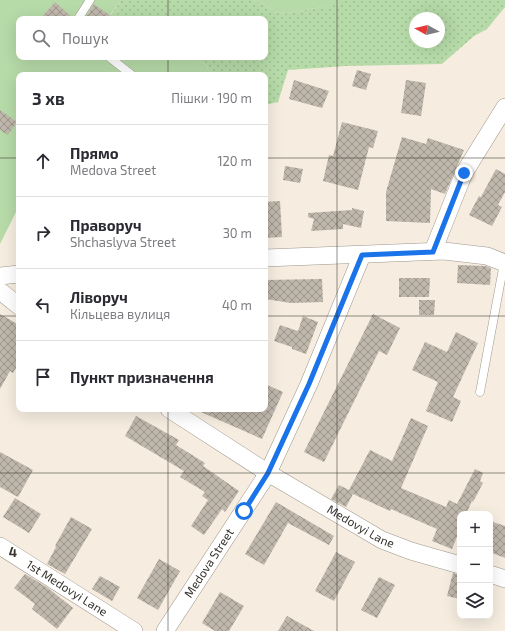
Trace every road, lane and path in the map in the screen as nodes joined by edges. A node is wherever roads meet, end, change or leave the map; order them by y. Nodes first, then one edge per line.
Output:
1 (90, 0) edge
2 (80, 16) edge
3 (113, 60) edge
4 (128, 72) edge
5 (505, 107) edge
6 (433, 252) junction
7 (362, 255) junction
8 (268, 258) edge
9 (504, 263) edge
10 (16, 274) edge
11 (0, 276) edge
12 (0, 291) edge
13 (16, 304) edge
14 (480, 392) dead end
15 (174, 412) edge
16 (268, 473) junction
17 (0, 546) edge
18 (457, 564) edge
19 (493, 575) edge
20 (505, 579) edge
21 (134, 631) edge
22 (165, 631) edge

1 - 2 lane
3 - 4 lane
5 - 6 street
6 - 7 street
6 - 9 street
7 - 8 street
7 - 16 street, Medova Street
9 - 14 lane
10 - 11 street
12 - 13 street
15 - 16 street, Medovyi Lane
16 - 18 street, Medovyi Lane
16 - 22 street, Medova Street
17 - 21 street, 1st Medovyi Lane
19 - 20 street

